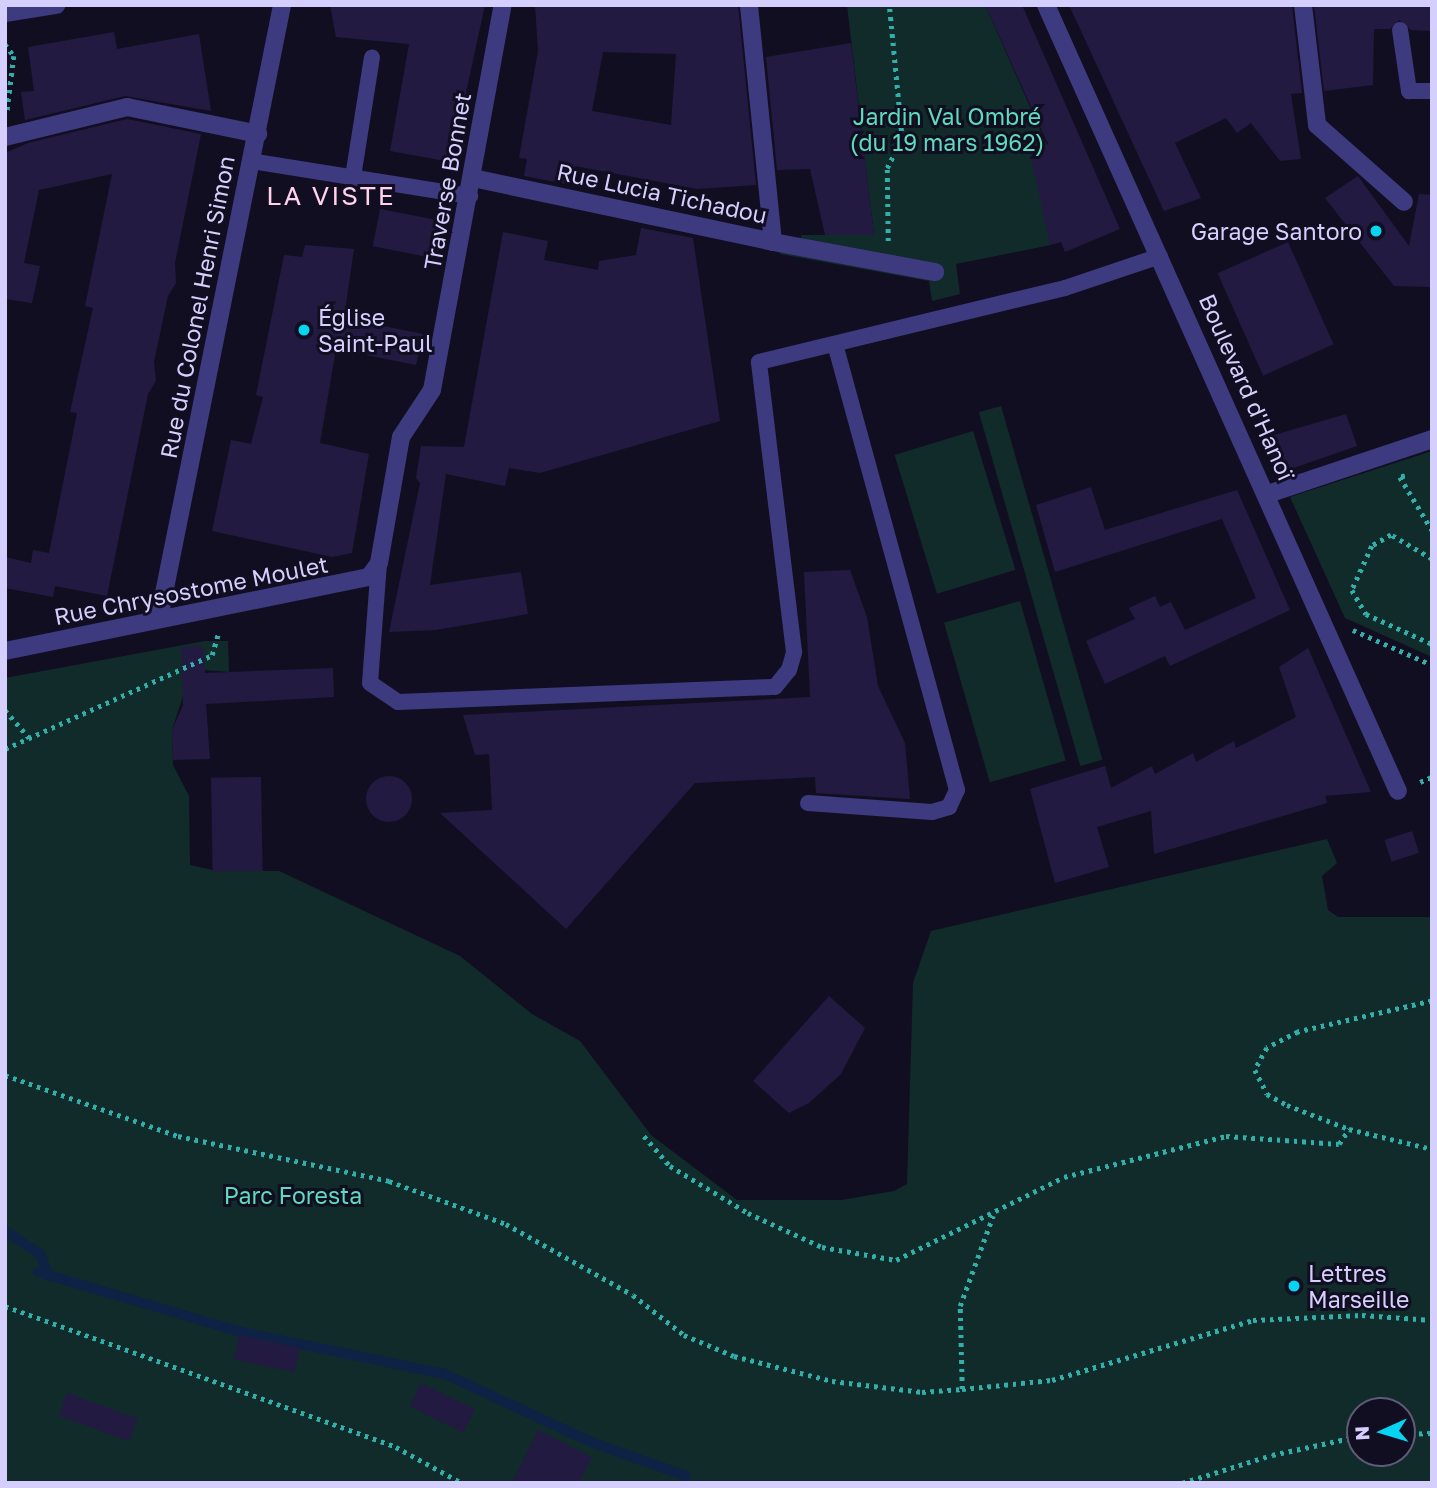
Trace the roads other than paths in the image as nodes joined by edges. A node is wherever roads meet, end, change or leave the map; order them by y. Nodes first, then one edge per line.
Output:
1 (56, 5) edge
2 (282, 5) edge
3 (503, 5) edge
4 (749, 5) edge
5 (1045, 5) edge
6 (1303, 5) edge
7 (5, 13) edge
8 (1400, 30) dead end
9 (372, 57) dead end
10 (1432, 90) edge
11 (6, 128) edge
12 (258, 134) junction
13 (251, 161) junction
14 (353, 177) junction
15 (473, 178) junction
16 (470, 196) junction
17 (1404, 202) dead end
18 (773, 242) junction
19 (1160, 256) junction
20 (935, 272) dead end
21 (835, 344) junction
22 (1432, 439) edge
23 (1268, 494) junction
24 (379, 563) junction
25 (159, 618) junction
26 (5, 651) edge
27 (1398, 791) dead end
28 (808, 803) dead end

1 - 7 street
2 - 12 street, Rue du Colonel Henri Simon
3 - 15 street, Traverse Bonnet
4 - 18 street, Rue Lucia Tichadou
5 - 19 street, Boulevard d'Hanoï
6 - 17 street
8 - 10 lane
9 - 14 lane
11 - 12 street
12 - 13 street, Rue du Colonel Henri Simon
13 - 14 lane
13 - 25 street, Rue du Colonel Henri Simon
14 - 16 lane
15 - 16 street, Traverse Bonnet
15 - 18 street, Rue Lucia Tichadou
16 - 24 street, Traverse Bonnet
18 - 20 street
19 - 21 lane
19 - 23 street, Boulevard d'Hanoï
21 - 24 lane
21 - 28 lane
22 - 23 street
23 - 27 street, Boulevard d'Hanoï
24 - 25 street, Rue Chrysostome Moulet
25 - 26 street, Rue Chrysostome Moulet

